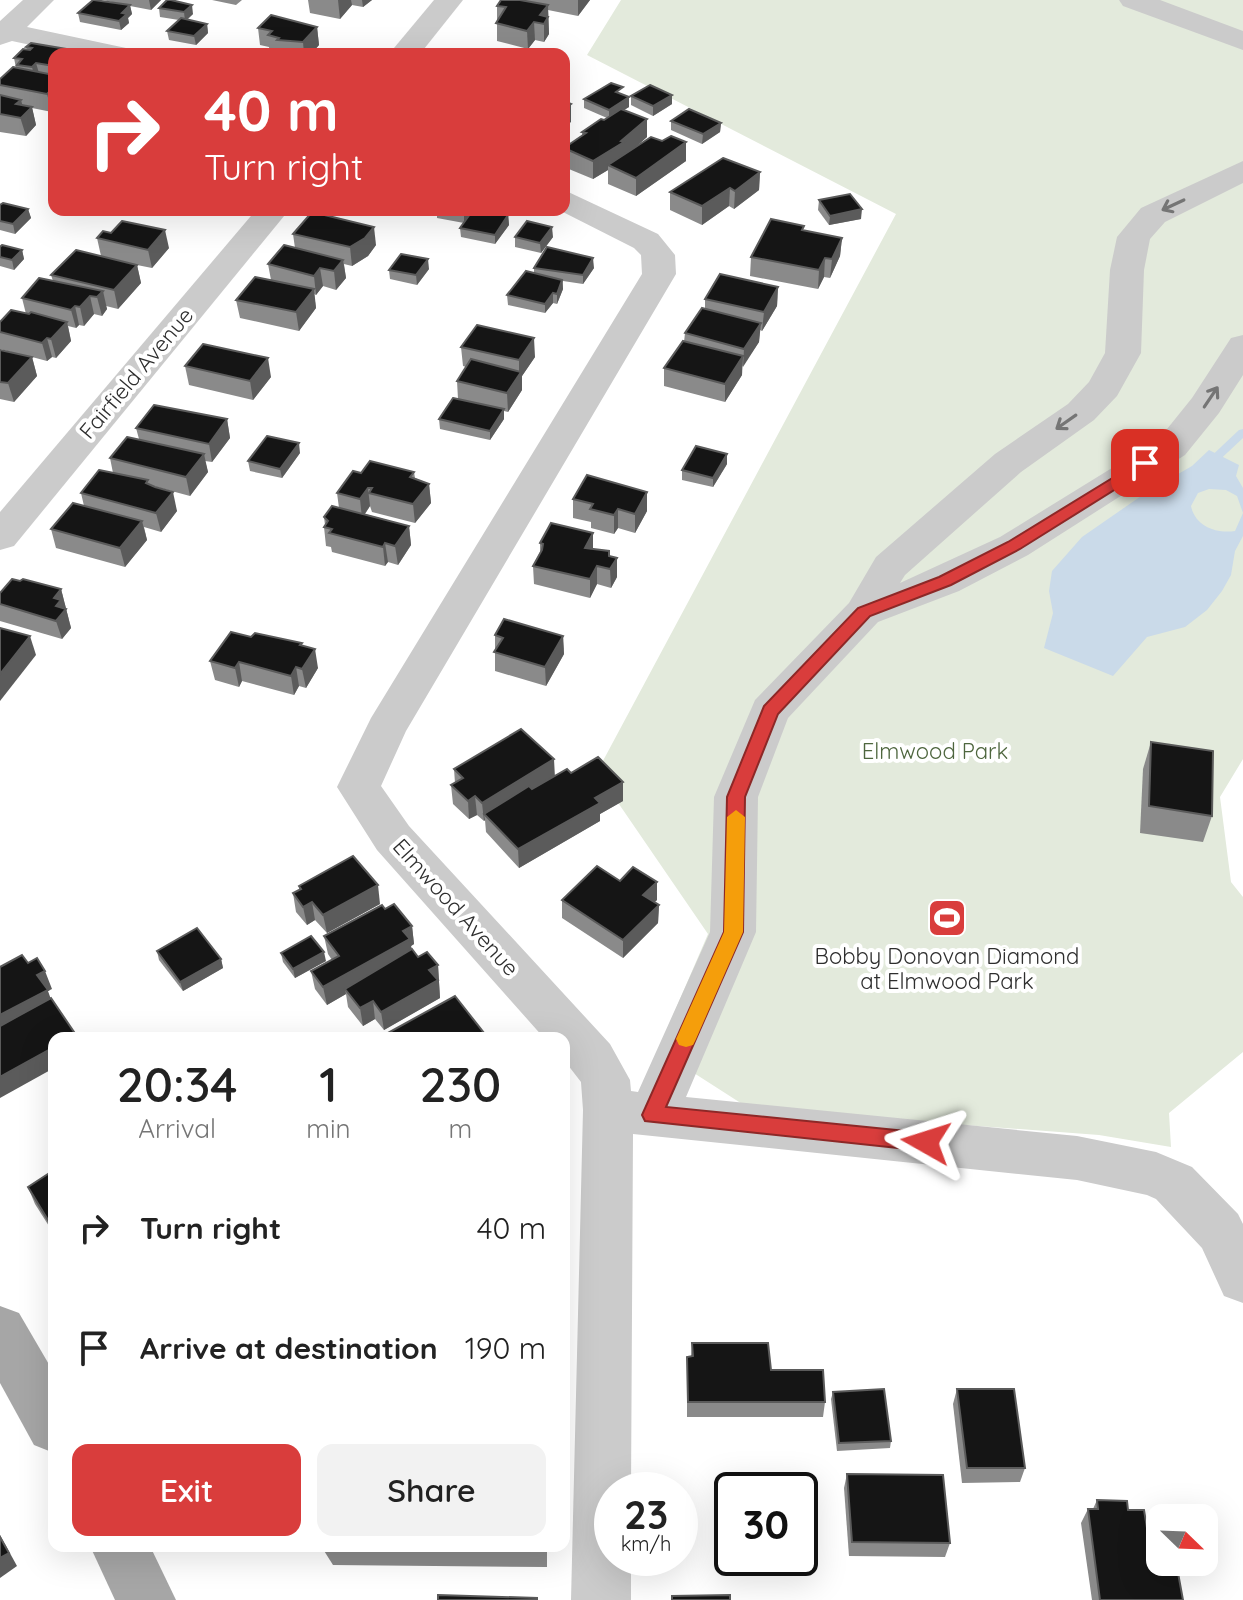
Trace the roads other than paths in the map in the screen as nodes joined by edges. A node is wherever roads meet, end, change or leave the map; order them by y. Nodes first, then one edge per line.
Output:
1 (40, 0) edge
2 (449, 0) edge
3 (1133, 0) edge
4 (2, 32) edge
5 (1243, 41) edge
6 (84, 48) edge
7 (409, 48) edge
8 (1243, 171) edge
9 (570, 203) edge
10 (268, 216) edge
11 (1243, 346) edge
12 (0, 537) edge
13 (864, 612) junction
14 (569, 1032) edge
15 (570, 1034) edge
16 (630, 1113) junction
17 (1243, 1279) edge
18 (0, 1331) edge
19 (48, 1415) edge
20 (122, 1552) edge
21 (146, 1600) edge
22 (601, 1600) edge

1 - 4 street
2 - 7 street
3 - 5 street
4 - 6 street
8 -> 13 street
9 - 14 street, Elmwood Avenue
10 - 12 street, Fairfield Avenue
13 -> 11 street
13 - 16 street
15 - 16 street, Elmwood Avenue
16 - 17 street
16 - 22 street, Elmwood Avenue
18 - 19 main road
20 - 21 main road

